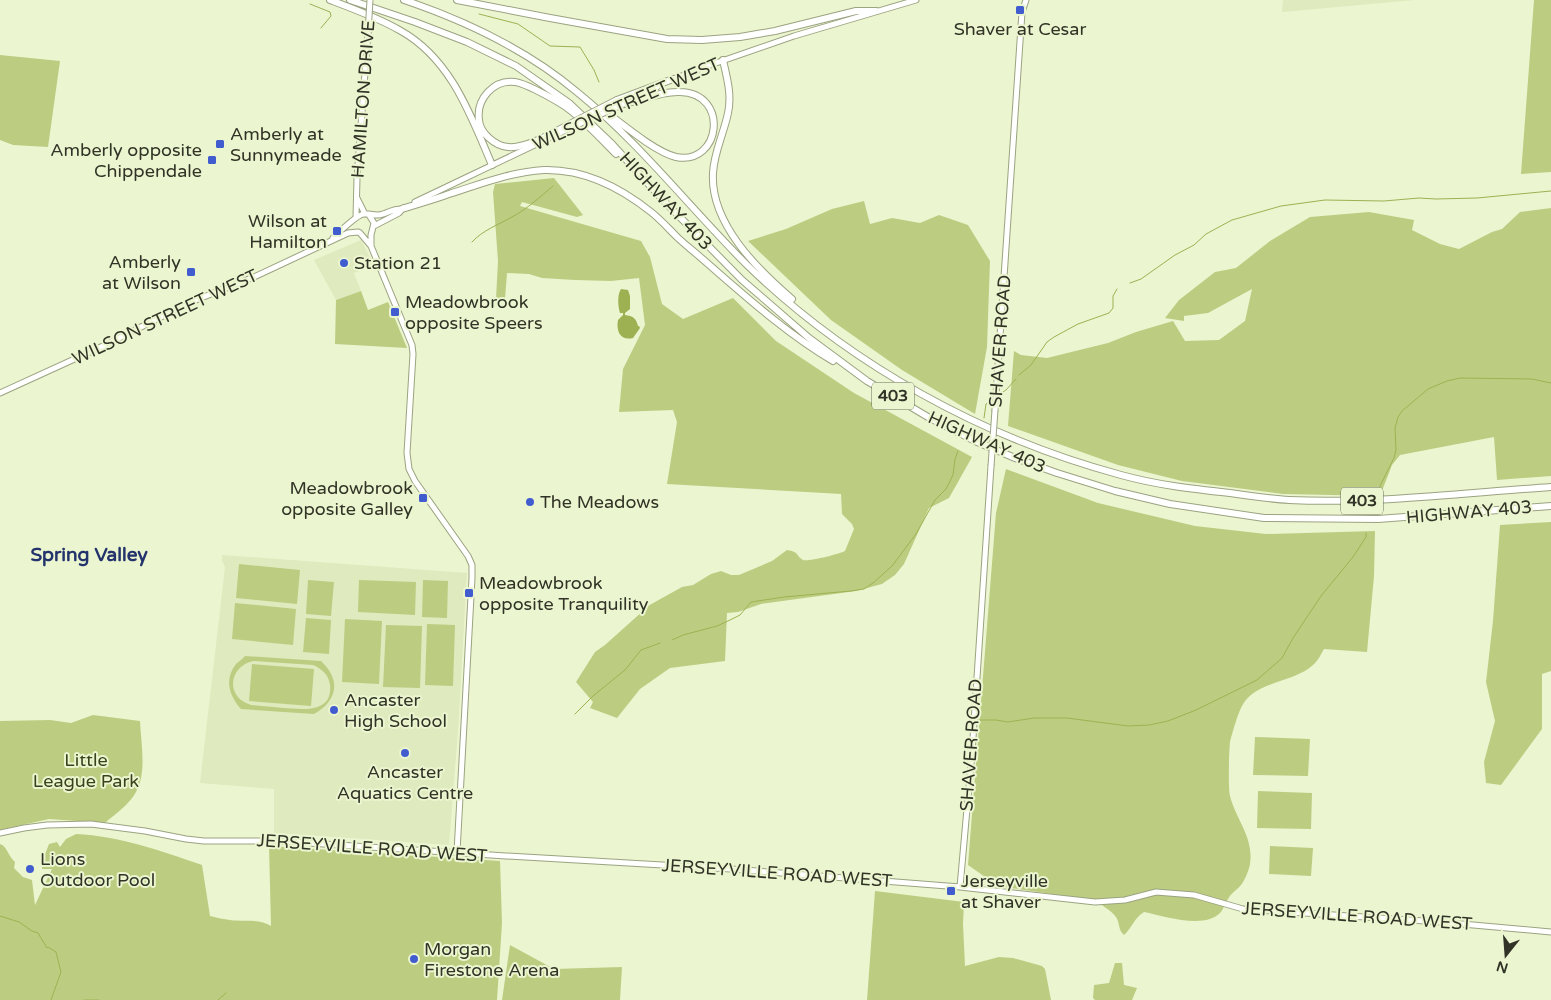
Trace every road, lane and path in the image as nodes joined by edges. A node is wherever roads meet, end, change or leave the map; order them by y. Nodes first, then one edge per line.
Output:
1 (330, 0) edge
2 (350, 0) edge
3 (370, 0) edge
4 (404, 0) edge
5 (457, 0) edge
6 (916, 0) edge
7 (1025, 1) edge
8 (876, 11) junction
9 (723, 60) junction
10 (673, 80) junction
11 (577, 91) junction
12 (624, 104) junction
13 (568, 127) junction
14 (492, 165) junction
15 (357, 198) junction
16 (665, 202) junction
17 (402, 209) junction
18 (367, 214) junction
19 (355, 218) junction
20 (373, 228) junction
21 (359, 233) junction
22 (330, 241) junction
23 (371, 246) junction
24 (868, 362) junction
25 (867, 381) junction
26 (0, 393) edge
27 (1551, 487) edge
28 (1551, 506) edge
29 (0, 833) edge
30 (457, 852) junction
31 (960, 887) junction
32 (1551, 932) edge

1 - 14 highway
2 - 16 highway, HIGHWAY 403 / 403
3 - 15 main road, HAMILTON DRIVE, bridge
4 - 11 highway, HIGHWAY 403 / 403
5 - 8 highway
6 - 8 main road, WILSON STREET WEST
7 - 31 main road, SHAVER ROAD, bridge
8 - 9 main road, WILSON STREET WEST
9 - 10 main road, WILSON STREET WEST
9 - 24 highway
10 - 12 main road, WILSON STREET WEST
10 - 13 highway, bridge
11 - 12 highway
11 - 24 highway, HIGHWAY 403 / 403
12 - 13 main road, WILSON STREET WEST, bridge
13 - 14 main road, WILSON STREET WEST
13 - 16 highway
14 - 17 main road, WILSON STREET WEST
15 - 18 main road, HAMILTON DRIVE
15 - 19 main road, HAMILTON DRIVE
16 - 25 highway, HIGHWAY 403 / 403
17 - 18 main road, WILSON STREET WEST
17 - 20 main road, WILSON STREET WEST
17 - 25 highway
18 - 19 main road
18 - 20 main road
19 - 21 main road
19 - 22 main road, WILSON STREET WEST
20 - 21 main road
20 - 23 main road
21 - 22 main road, WILSON STREET WEST
21 - 23 main road
22 - 26 main road, WILSON STREET WEST
23 - 30 main road
24 - 27 highway, HIGHWAY 403 / 403
25 - 28 highway, HIGHWAY 403 / 403
29 - 30 main road, JERSEYVILLE ROAD WEST
30 - 31 main road, JERSEYVILLE ROAD WEST
31 - 32 main road, JERSEYVILLE ROAD WEST

